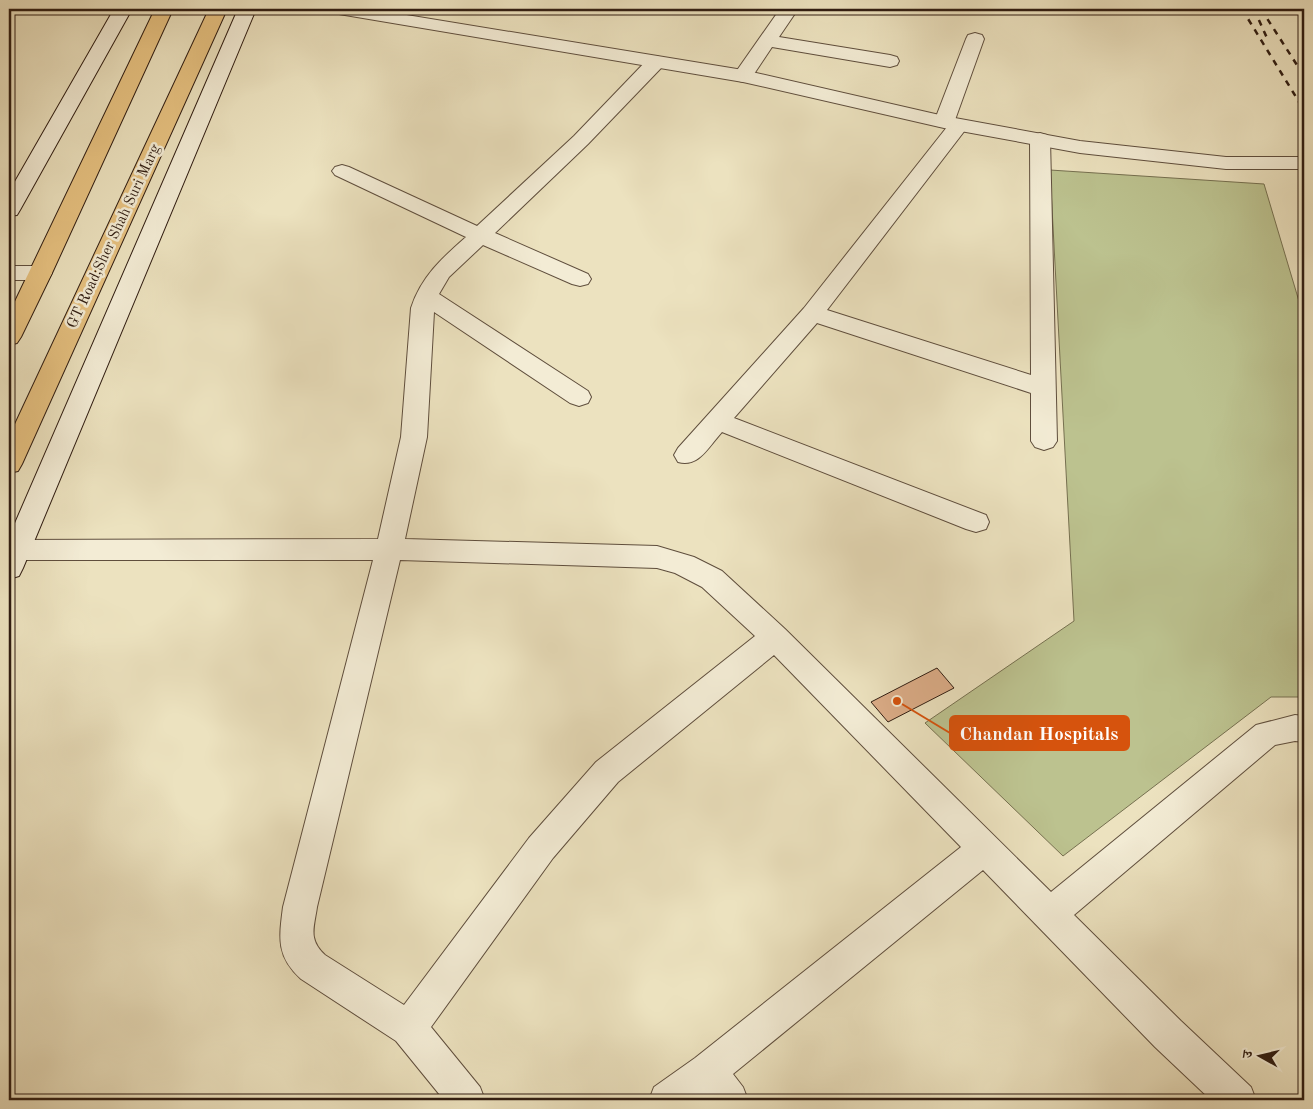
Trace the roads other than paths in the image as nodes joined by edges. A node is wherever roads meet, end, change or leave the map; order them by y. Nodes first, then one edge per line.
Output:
1 (123, 9) edge
2 (164, 9) edge
3 (218, 9) edge
4 (247, 9) edge
5 (339, 9) edge
6 (789, 9) edge
7 (975, 39) dead end
8 (767, 41) junction
9 (890, 61) dead end
10 (656, 62) junction
11 (743, 76) junction
12 (951, 123) junction
13 (1040, 139) junction
14 (1304, 163) edge
15 (342, 171) dead end
16 (9, 210) edge
17 (480, 235) junction
18 (9, 273) edge
19 (41, 273) junction
20 (580, 279) dead end
21 (426, 296) junction
22 (812, 313) junction
23 (9, 337) edge
24 (1043, 388) junction
25 (579, 397) dead end
26 (718, 422) junction
27 (1044, 441) dead end
28 (687, 455) dead end
29 (9, 464) edge
30 (976, 522) dead end
31 (389, 549) junction
32 (11, 556) edge
33 (775, 637) junction
34 (1304, 729) edge
35 (985, 848) junction
36 (1050, 914) junction
37 (409, 1028) junction
38 (708, 1071) junction
39 (467, 1100) edge
40 (667, 1100) edge
41 (730, 1100) edge
42 (1238, 1100) edge

1 - 16 street
2 - 19 main road
3 - 29 main road, GT Road;Sher Shah Suri Marg
4 - 32 street
5 - 10 street
6 - 8 street
7 - 12 street
8 - 9 street
8 - 11 street
10 - 11 street
10 - 17 street
11 - 12 street
12 - 13 street
12 - 22 street
13 - 14 street
13 - 24 street
15 - 17 street
17 - 20 street
17 - 21 street
18 - 19 street
19 - 23 main road
21 - 25 street
21 - 31 street
22 - 24 street
22 - 26 street
24 - 27 street
26 - 28 street
26 - 30 street
31 - 32 street
31 - 33 street
31 - 37 street
33 - 35 street
33 - 37 street
34 - 36 street
35 - 36 street
35 - 38 street
36 - 42 street
37 - 39 street
38 - 40 street
38 - 41 street

